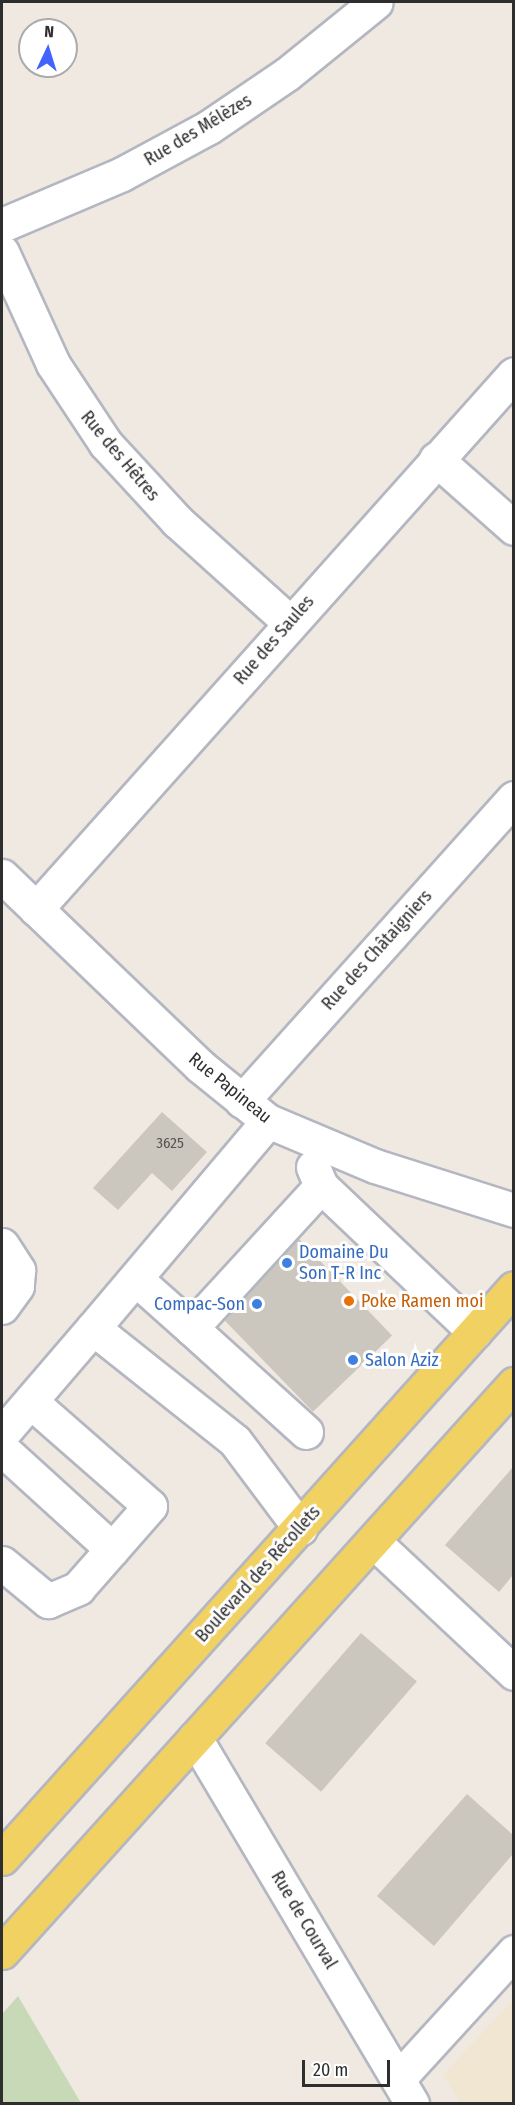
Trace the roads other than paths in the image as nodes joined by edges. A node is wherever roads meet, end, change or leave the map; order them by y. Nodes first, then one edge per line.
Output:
1 (376, 2) edge
2 (2, 225) edge
3 (2, 252) edge
4 (513, 374) edge
5 (436, 459) junction
6 (513, 528) edge
7 (289, 622) junction
8 (513, 798) edge
9 (2, 876) edge
10 (36, 909) junction
11 (242, 1101) junction
12 (268, 1121) junction
13 (300, 1137) junction
14 (321, 1186) junction
15 (513, 1210) edge
16 (2, 1245) edge
17 (137, 1280) junction
18 (513, 1288) edge
19 (2, 1307) edge
20 (93, 1328) junction
21 (191, 1328) junction
22 (475, 1332) junction
23 (513, 1384) edge
24 (30, 1401) junction
25 (306, 1432) dead end
26 (2, 1434) edge
27 (2, 1449) edge
28 (300, 1528) junction
29 (373, 1541) junction
30 (112, 1549) junction
31 (2, 1563) edge
32 (513, 1673) edge
33 (195, 1738) junction
34 (2, 1858) edge
35 (2, 1952) edge
36 (513, 1952) edge
37 (405, 2091) edge

1 - 2 street, Rue des Mélèzes
3 - 7 street, Rue des Hêtres
4 - 5 street, Rue des Saules
5 - 6 street
5 - 7 street, Rue des Saules
7 - 10 street, Rue des Saules
8 - 11 street, Rue des Châtaigniers
9 - 10 street, Rue Papineau
10 - 11 street, Rue Papineau
11 - 12 street, Rue Papineau
12 - 13 street, Rue Papineau
12 - 17 street
13 - 14 street
13 - 15 street, Rue Papineau
14 - 21 street
14 - 22 street
16 - 19 street
17 - 20 street
17 - 21 street
18 - 22 main road, Boulevard des Récollets
20 - 24 street
20 - 28 street
21 - 25 street
22 - 28 main road, Boulevard des Récollets
23 - 29 main road
24 - 26 street
24 - 30 street
27 - 30 street
28 - 34 main road, Boulevard des Récollets
29 - 32 street
29 - 33 main road
30 - 31 street
33 - 35 main road
33 - 37 street, Rue de Courval
36 - 37 street

